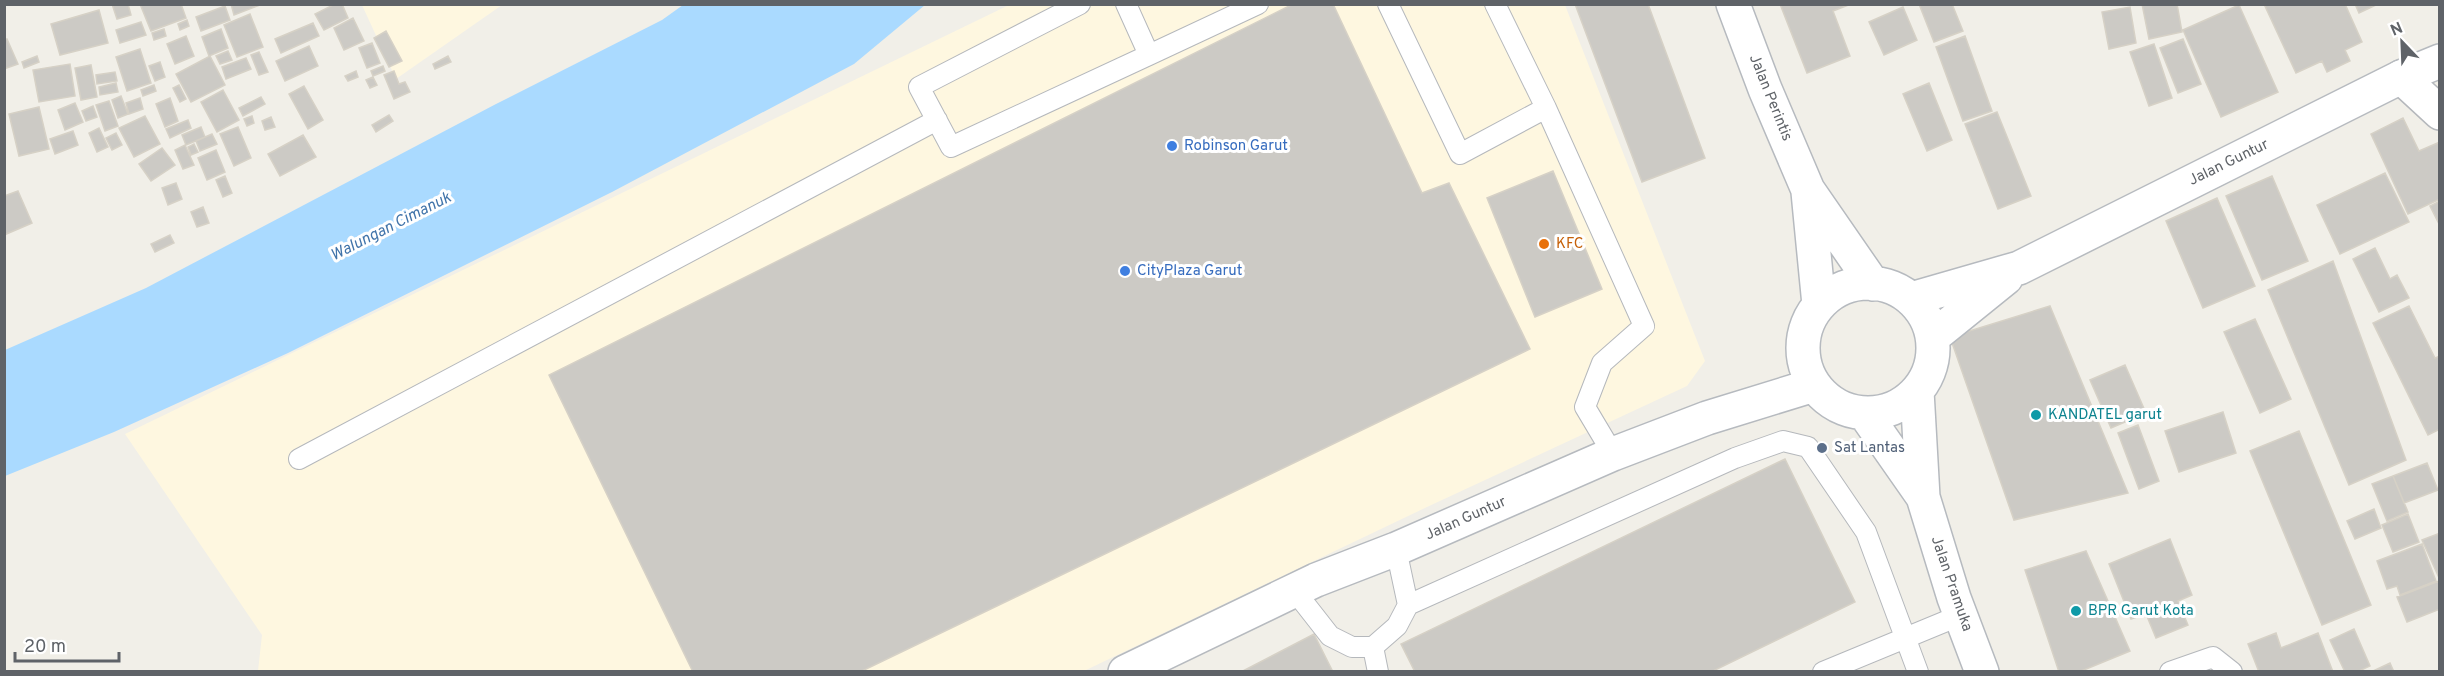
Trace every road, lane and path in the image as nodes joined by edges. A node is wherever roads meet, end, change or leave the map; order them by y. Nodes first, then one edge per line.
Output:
1 (1080, 4) edge
2 (1126, 4) edge
3 (1257, 4) edge
4 (1388, 4) edge
5 (1495, 4) edge
6 (1733, 4) edge
7 (1149, 55) junction
8 (2439, 61) edge
9 (2401, 77) junction
10 (1546, 108) junction
11 (2439, 113) edge
12 (937, 120) junction
13 (1808, 190) junction
14 (2019, 267) junction
15 (1873, 284) junction
16 (1911, 299) junction
17 (1819, 305) junction
18 (1933, 337) junction
19 (1814, 385) junction
20 (1917, 391) junction
21 (1865, 414) junction
22 (1613, 454) junction
23 (299, 459) dead end
24 (1923, 497) junction
25 (1396, 549) junction
26 (1294, 590) junction
27 (1408, 605) junction
28 (1961, 615) junction
29 (1907, 639) junction
30 (1372, 646) junction
31 (1125, 672) edge
32 (1378, 672) edge
33 (1823, 672) edge
34 (1918, 672) edge
35 (1982, 672) edge
36 (2170, 672) edge
37 (2232, 672) edge

1 - 12 lane
2 - 7 lane
3 - 7 lane
4 - 10 lane
5 - 10 lane
6 - 13 street, Jalan Perintis
7 - 12 lane
8 - 9 street, Jalan Guntur
9 - 11 street
9 - 14 street, Jalan Guntur
10 - 22 lane
12 - 23 lane
13 - 15 street, Jalan Perintis
13 - 17 street, Jalan Perintis
14 - 16 street, Jalan Guntur
14 - 18 street, Jalan Guntur
15 - 16 street
15 - 17 street
16 - 18 street
17 - 19 street
18 - 20 street
19 - 21 street
19 - 22 street, Jalan Guntur
20 - 21 street
20 - 24 street, Jalan Pramuka
21 - 24 street, Jalan Pramuka
22 - 25 street, Jalan Guntur
24 - 28 street, Jalan Pramuka
25 - 26 street, Jalan Guntur
25 - 27 lane
26 - 30 lane
26 - 31 street, Jalan Guntur
27 - 29 lane
27 - 30 lane
28 - 29 lane
28 - 35 street, Jalan Pramuka
29 - 33 lane
29 - 34 lane
30 - 32 lane
36 - 37 lane

